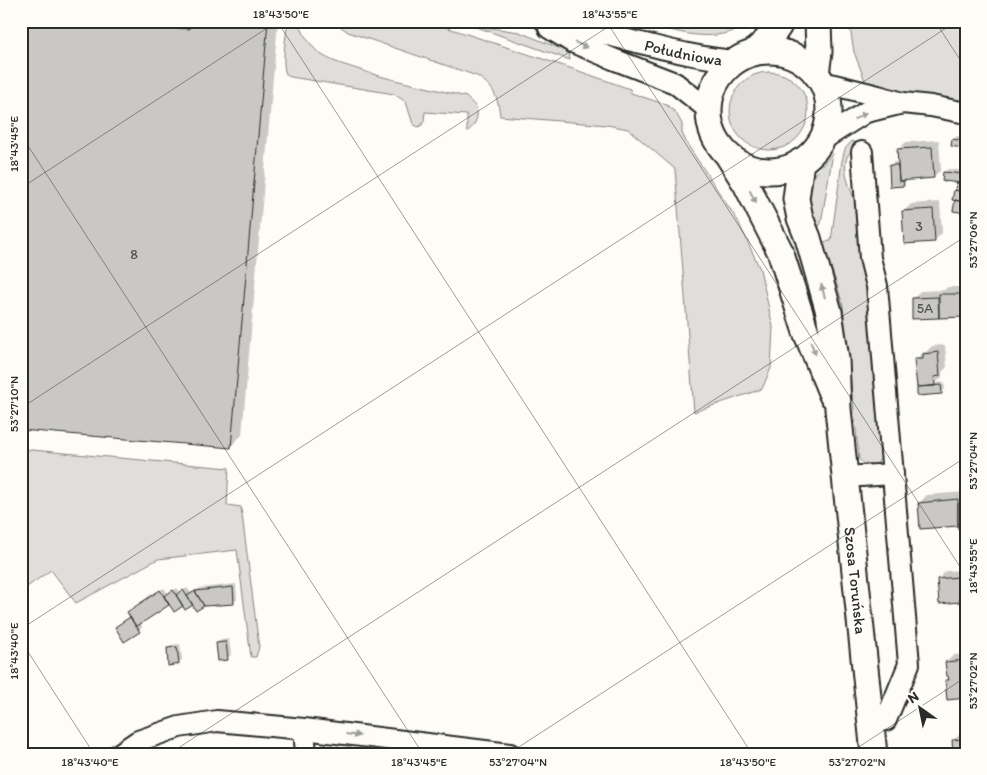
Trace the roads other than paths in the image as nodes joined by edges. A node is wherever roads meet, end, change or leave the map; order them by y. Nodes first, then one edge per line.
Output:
1 (539, 21) edge
2 (545, 21) edge
3 (781, 21) edge
4 (818, 21) edge
5 (619, 30) edge
6 (744, 57) junction
7 (819, 78) junction
8 (903, 103) junction
9 (709, 110) junction
10 (966, 114) edge
11 (822, 140) junction
12 (862, 152) dead end
13 (728, 155) junction
14 (801, 161) junction
15 (838, 408) junction
16 (893, 474) junction
17 (845, 477) junction
18 (871, 722) junction
19 (304, 729) junction
20 (119, 754) edge
21 (306, 754) edge
22 (510, 754) edge
23 (874, 754) edge

1 -> 9 street, Południowa
2 - 5 street, Południowa
3 - 6 main road
4 - 7 main road
5 - 6 street, Południowa
6 - 7 main road
6 - 9 main road
7 - 8 street
7 - 11 main road
8 - 10 street
11 -> 8 street
9 - 13 main road
11 - 14 main road
12 - 16 street
13 - 14 main road
13 -> 15 main road, Szosa Toruńska
15 -> 14 main road, Szosa Toruńska
15 - 17 main road, Szosa Toruńska
16 - 17 street
16 - 18 street
17 - 18 main road, Szosa Toruńska
18 - 23 main road, Szosa Toruńska
19 - 20 street
19 - 21 street
19 -> 22 street

